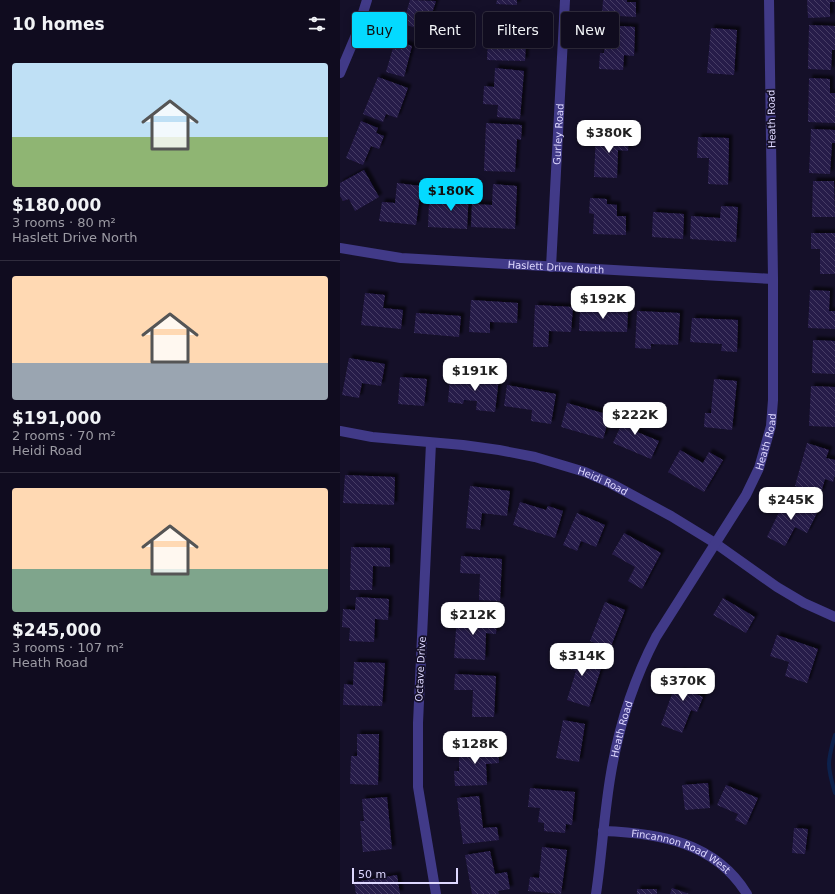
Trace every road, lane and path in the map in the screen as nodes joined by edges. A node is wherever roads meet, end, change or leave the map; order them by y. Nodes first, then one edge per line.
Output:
1 (367, 0) edge
2 (565, 0) edge
3 (769, 0) edge
4 (340, 73) edge
5 (340, 248) edge
6 (551, 267) junction
7 (773, 279) junction
8 (340, 432) edge
9 (431, 443) junction
10 (715, 543) junction
11 (835, 617) edge
12 (604, 831) junction
13 (436, 894) edge
14 (596, 894) edge
15 (747, 894) edge

1 - 4 street
2 - 6 street, Gurley Road
3 - 7 street, Heath Road
5 - 6 street, Haslett Drive North
6 - 7 street, Haslett Drive North
7 - 10 street, Heath Road
8 - 9 street, Heidi Road
9 - 10 street, Heidi Road
9 - 13 street, Octave Drive
10 - 11 street, Heidi Road
10 - 12 street, Heath Road
12 - 14 street, Heath Road
12 - 15 street, Fincannon Road West

